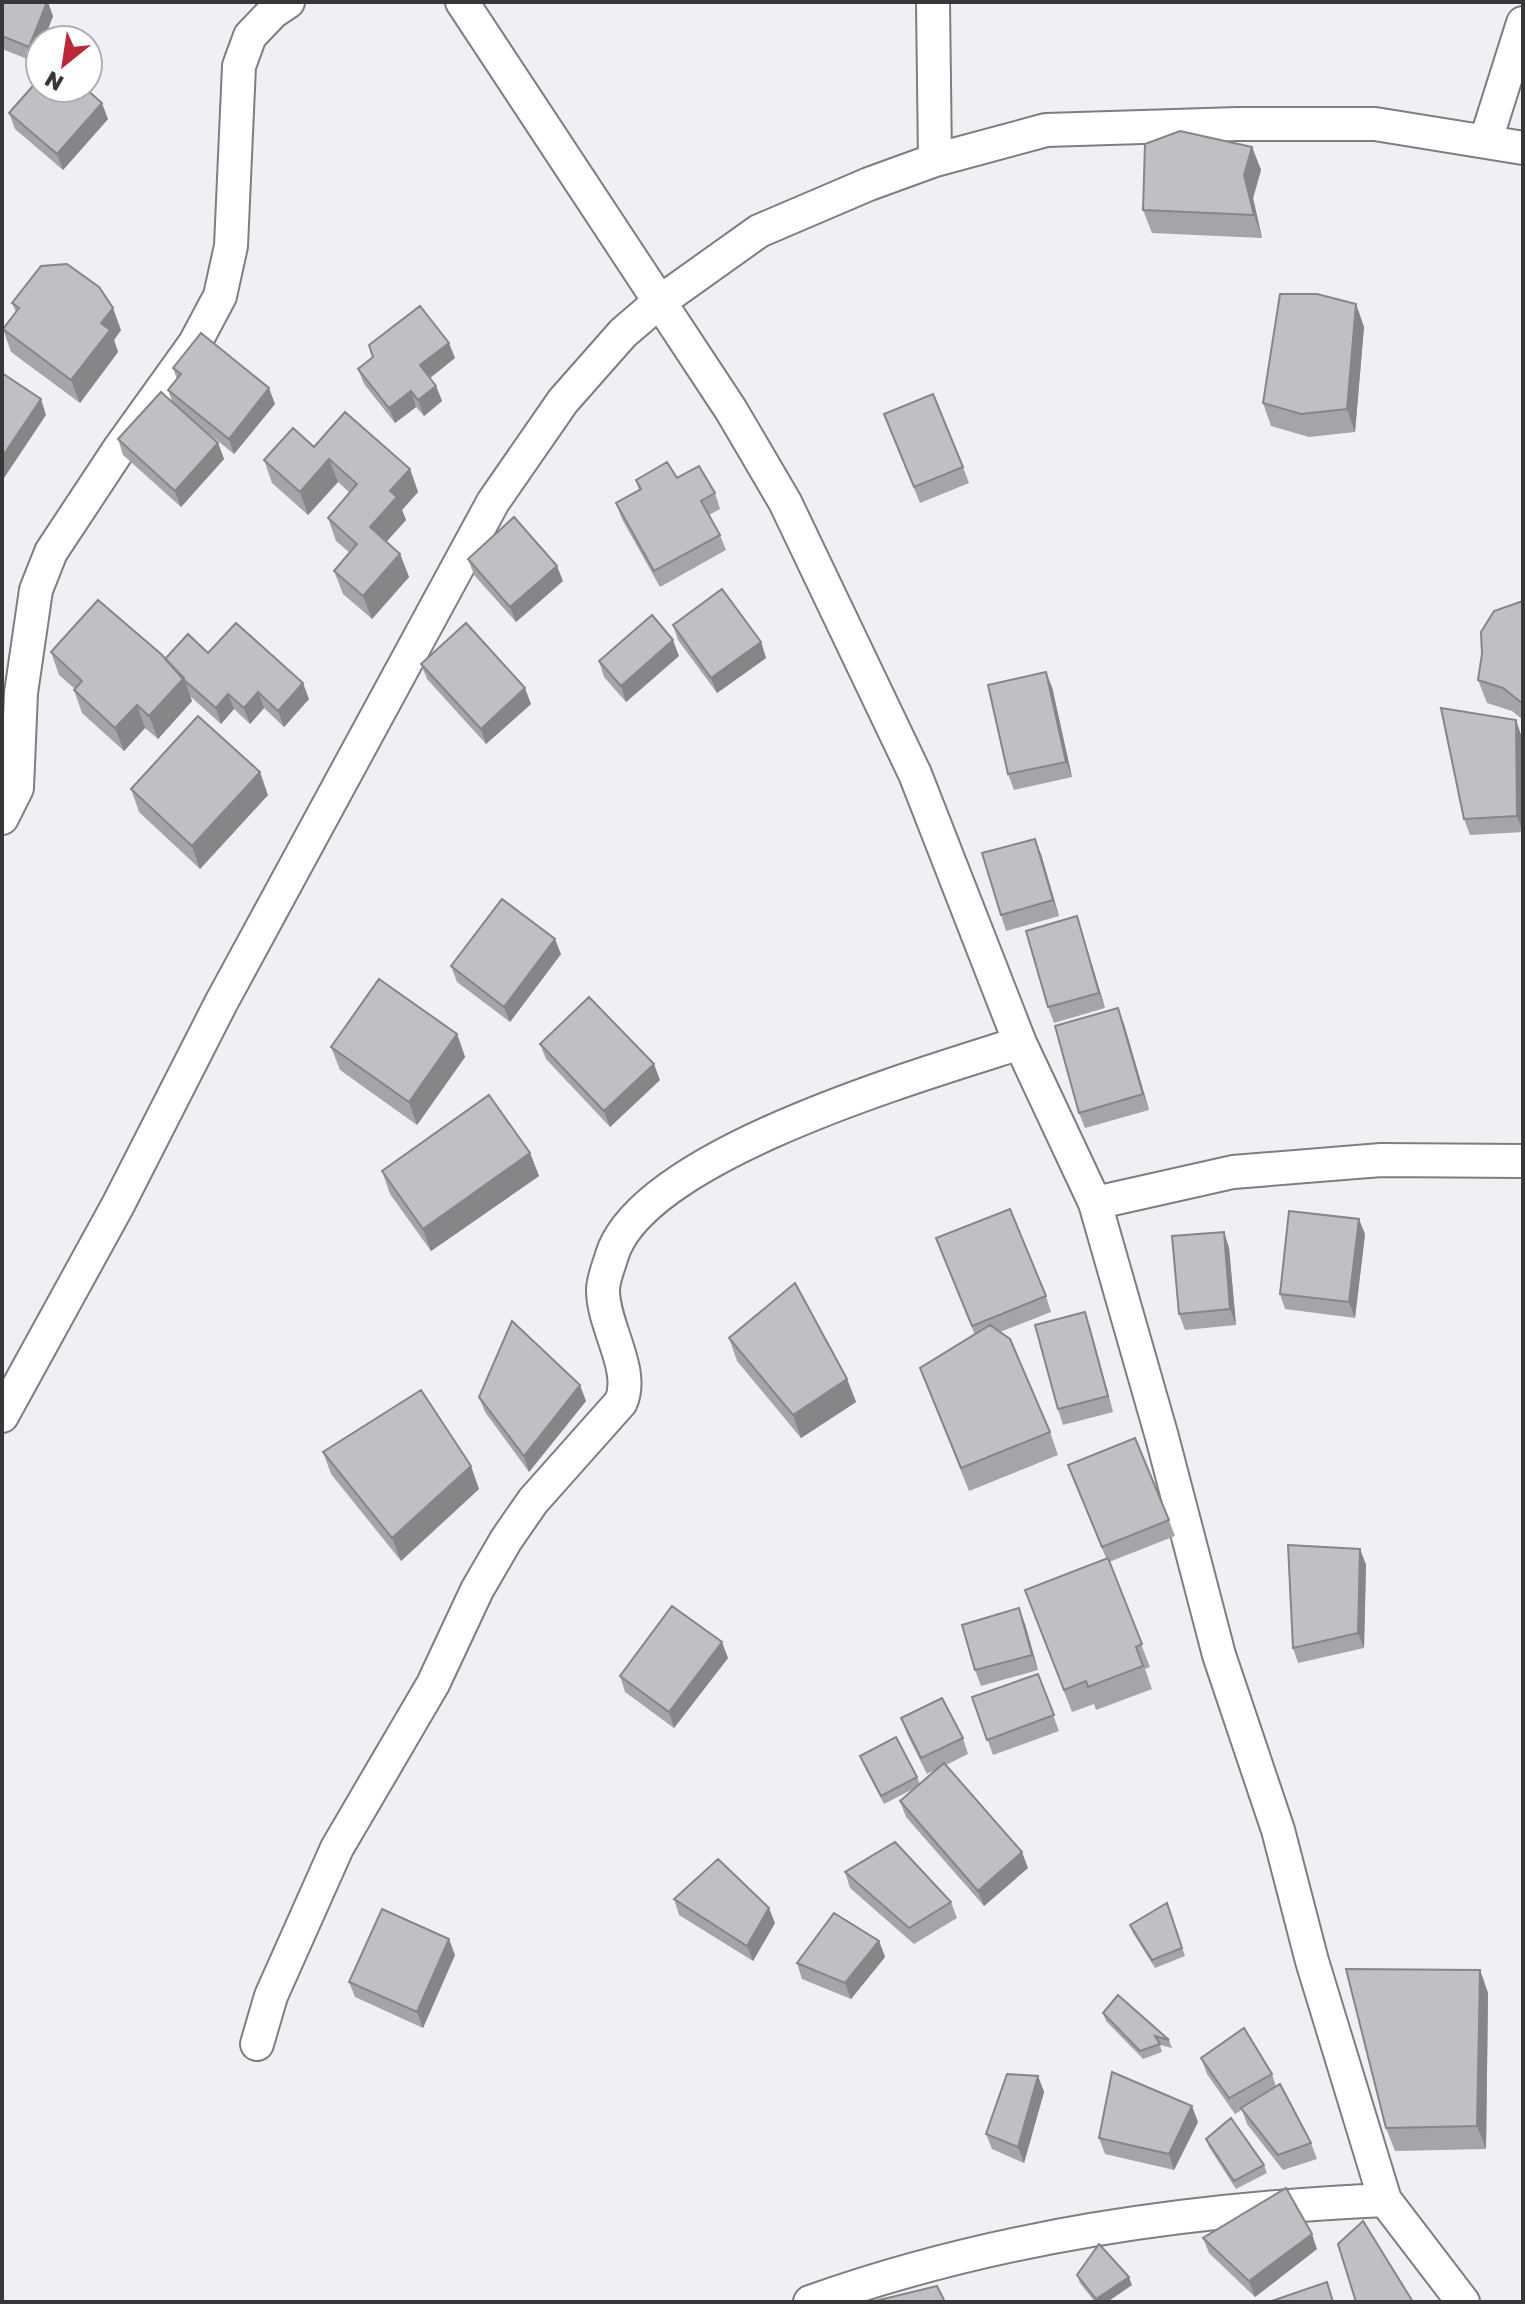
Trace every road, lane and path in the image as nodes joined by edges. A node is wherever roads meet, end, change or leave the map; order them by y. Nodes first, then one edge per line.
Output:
1 (288, 2) edge
2 (462, 2) edge
3 (933, 2) edge
4 (1523, 23) edge
5 (1486, 140) junction
6 (1523, 148) edge
7 (935, 160) junction
8 (658, 303) junction
9 (2, 818) edge
10 (1020, 1043) junction
11 (1523, 1161) edge
12 (1095, 1203) junction
13 (2, 1416) edge
14 (257, 2044) dead end
15 (1385, 2200) junction
16 (810, 2302) edge
17 (1463, 2302) edge

1 - 9 street
2 - 8 street
3 - 7 street
4 - 5 street
5 - 6 street
5 - 7 street
7 - 8 street
8 - 10 street
8 - 13 street
10 - 12 street
10 - 14 street
11 - 12 street
12 - 15 street
15 - 16 street
15 - 17 street

